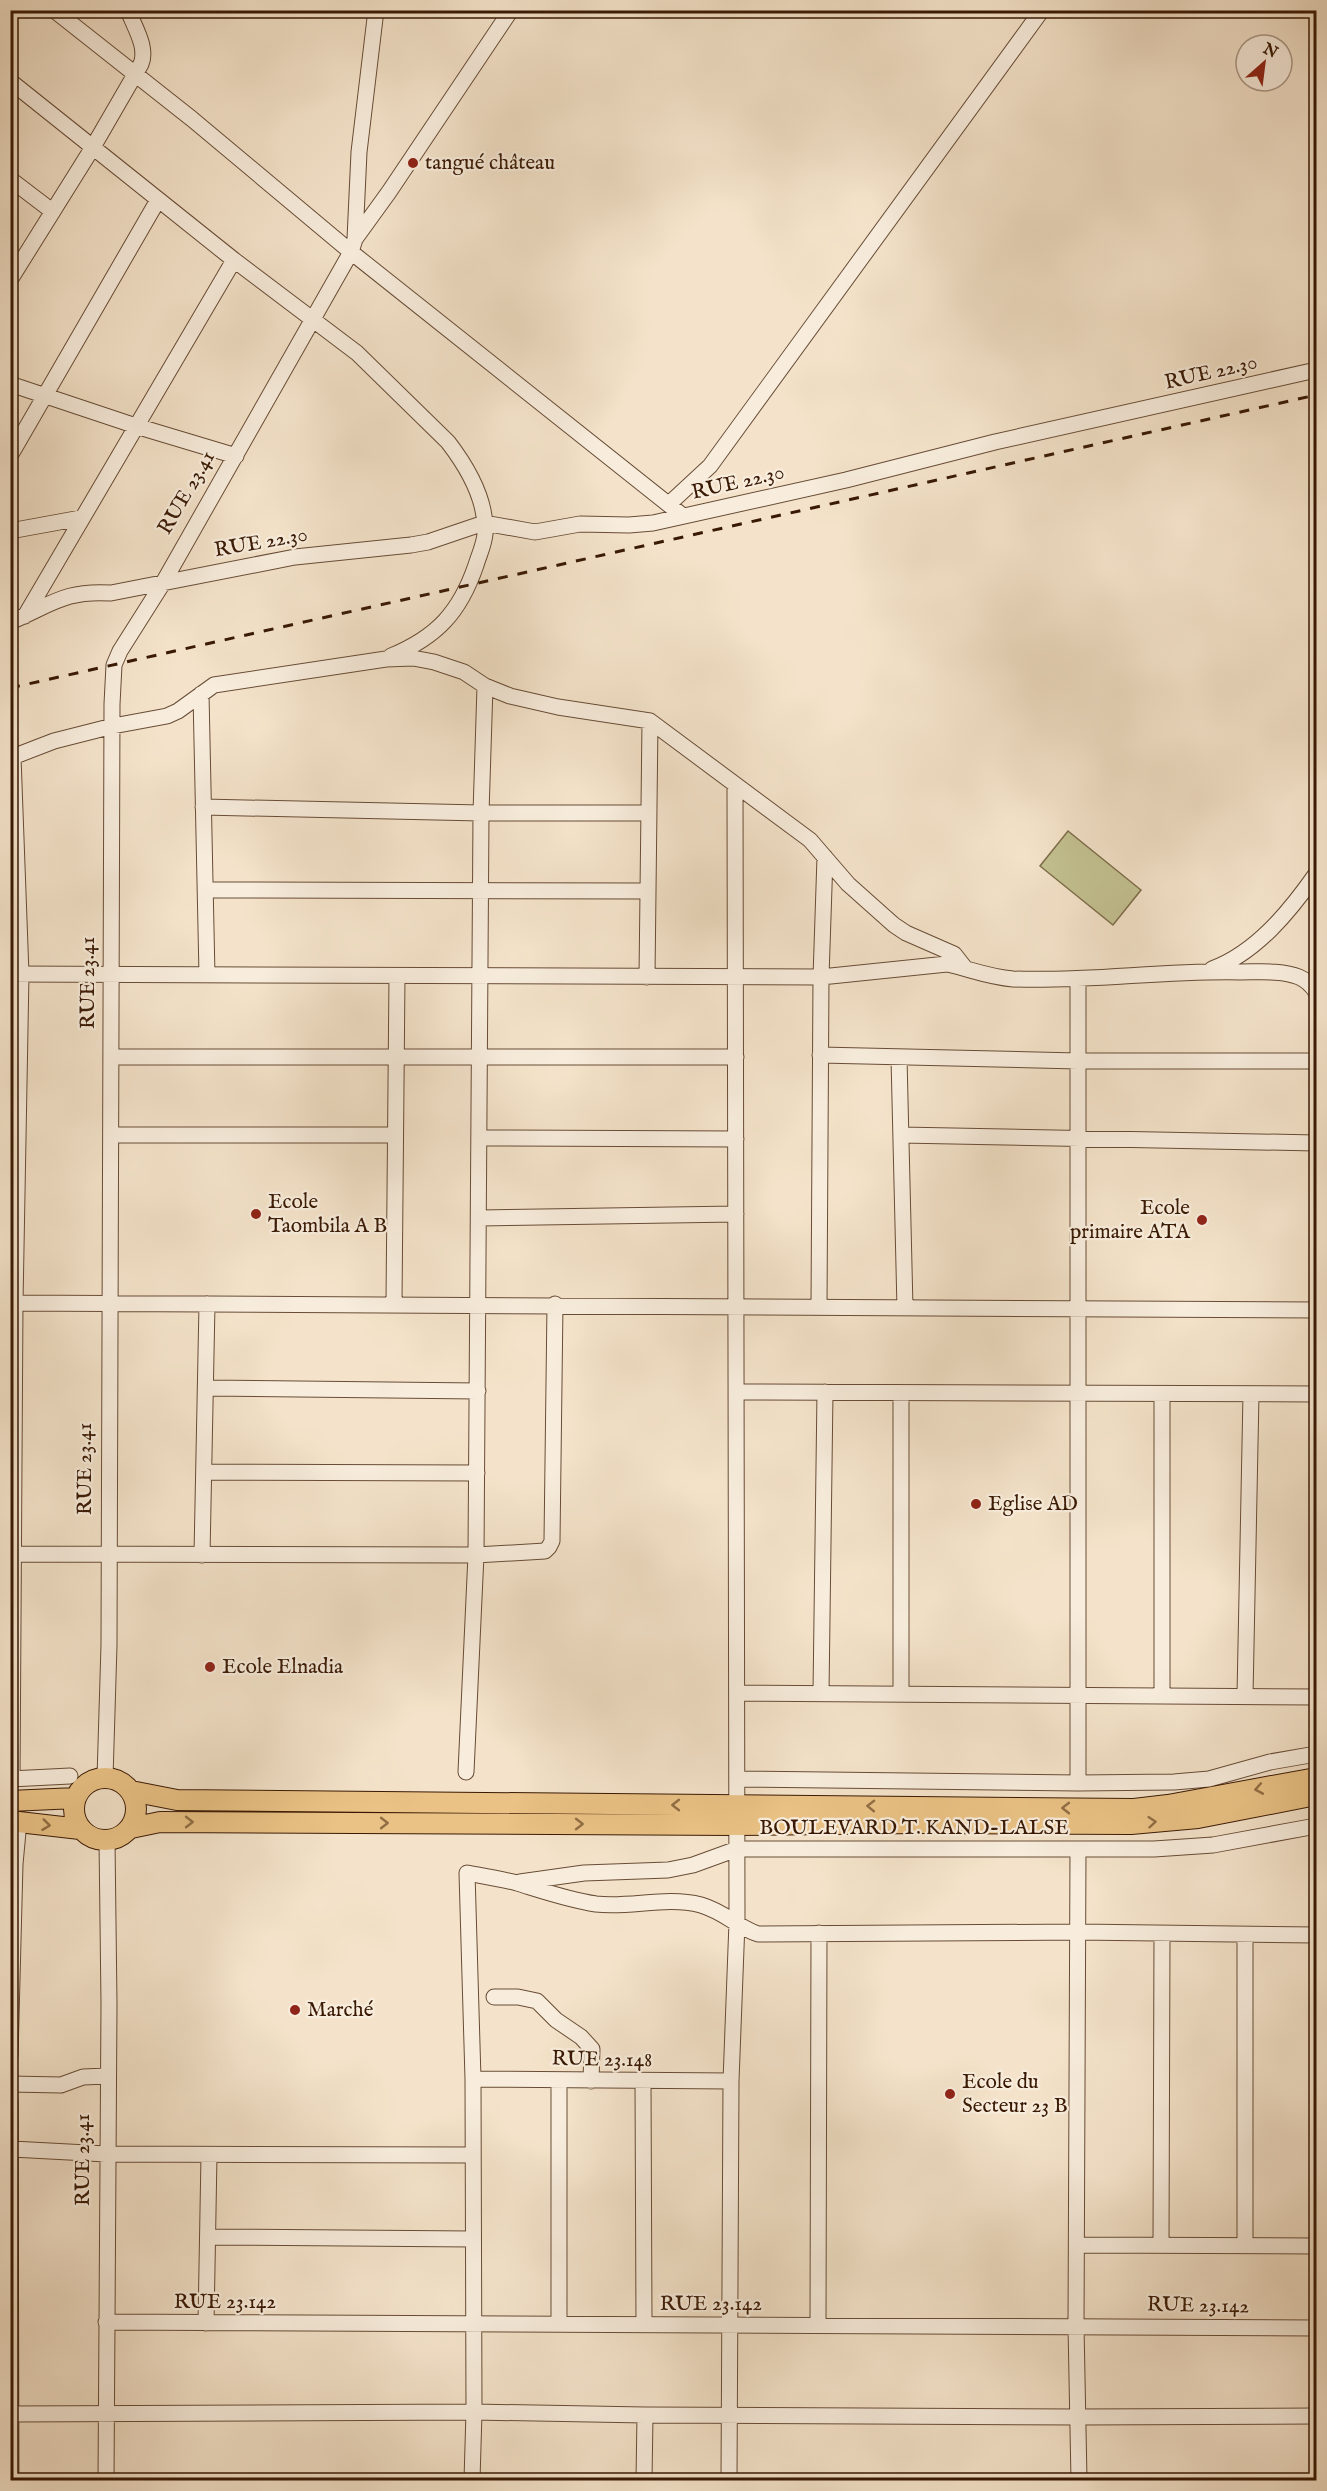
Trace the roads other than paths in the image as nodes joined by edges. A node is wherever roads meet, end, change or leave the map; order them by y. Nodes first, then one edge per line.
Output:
1 (54, 10) edge
2 (128, 10) edge
3 (376, 10) edge
4 (512, 10) edge
5 (1042, 10) edge
6 (135, 75) junction
7 (10, 81) edge
8 (93, 147) junction
9 (10, 179) edge
10 (158, 200) junction
11 (51, 211) junction
12 (353, 246) junction
13 (234, 260) junction
14 (10, 280) edge
15 (313, 320) junction
16 (1317, 370) edge
17 (10, 384) edge
18 (45, 396) junction
19 (136, 426) junction
20 (10, 456) edge
21 (236, 456) junction
22 (669, 504) junction
23 (684, 516) junction
24 (81, 518) junction
25 (484, 523) junction
26 (10, 531) edge
27 (163, 583) junction
28 (18, 619) edge
29 (386, 659) junction
30 (484, 686) junction
31 (201, 694) junction
32 (650, 721) junction
33 (112, 726) junction
34 (12, 758) edge
35 (735, 786) junction
36 (203, 807) junction
37 (481, 813) junction
38 (648, 813) junction
39 (825, 857) junction
40 (1317, 874) edge
41 (206, 890) junction
42 (481, 891) junction
43 (648, 891) junction
44 (965, 968) junction
45 (1204, 971) junction
46 (16, 974) edge
47 (112, 974) junction
48 (207, 975) junction
49 (397, 976) junction
50 (480, 976) junction
51 (647, 977) junction
52 (821, 977) junction
53 (735, 978) junction
54 (1078, 978) junction
55 (1317, 992) edge
56 (820, 1055) junction
57 (112, 1056) junction
58 (396, 1057) junction
59 (480, 1057) junction
60 (736, 1057) junction
61 (899, 1058) junction
62 (1317, 1060) edge
63 (1078, 1061) junction
64 (111, 1135) junction
65 (395, 1135) junction
66 (901, 1135) junction
67 (479, 1138) junction
68 (1078, 1138) junction
69 (736, 1139) junction
70 (1317, 1143) edge
71 (736, 1214) junction
72 (479, 1218) junction
73 (13, 1303) edge
74 (109, 1304) junction
75 (207, 1304) junction
76 (394, 1304) junction
77 (477, 1304) junction
78 (555, 1304) junction
79 (736, 1307) junction
80 (819, 1307) junction
81 (905, 1308) junction
82 (1078, 1308) junction
83 (1317, 1310) edge
84 (207, 1388) junction
85 (478, 1391) junction
86 (736, 1392) junction
87 (825, 1392) junction
88 (900, 1393) junction
89 (1078, 1393) junction
90 (1162, 1394) junction
91 (1251, 1394) junction
92 (1317, 1394) edge
93 (205, 1472) junction
94 (477, 1473) junction
95 (109, 1553) junction
96 (13, 1554) edge
97 (202, 1555) junction
98 (477, 1555) junction
99 (738, 1693) junction
100 (820, 1693) junction
101 (901, 1694) junction
102 (1078, 1695) junction
103 (1162, 1696) junction
104 (1245, 1696) junction
105 (1317, 1697) edge
106 (1317, 1754) edge
107 (466, 1773) dead end
108 (70, 1776) dead end
109 (105, 1778) junction
110 (1317, 1778) edge
111 (11, 1779) edge
112 (738, 1779) junction
113 (1078, 1784) junction
114 (131, 1791) junction
115 (1317, 1795) edge
116 (76, 1798) junction
117 (10, 1801) edge
118 (738, 1805) junction
119 (15, 1821) edge
120 (737, 1825) junction
121 (1317, 1826) edge
122 (131, 1828) junction
123 (81, 1829) junction
124 (107, 1840) junction
125 (737, 1849) junction
126 (1078, 1849) junction
127 (514, 1882) junction
128 (737, 1922) junction
129 (1078, 1932) junction
130 (819, 1934) junction
131 (1162, 1934) junction
132 (1245, 1935) junction
133 (1317, 1935) edge
134 (494, 1997) dead end
135 (10, 2056) edge
136 (107, 2076) junction
137 (473, 2079) junction
138 (559, 2080) junction
139 (591, 2081) junction
140 (643, 2081) junction
141 (731, 2081) junction
142 (10, 2084) edge
143 (10, 2101) edge
144 (12, 2149) junction
145 (106, 2154) junction
146 (209, 2155) junction
147 (473, 2155) junction
148 (209, 2237) junction
149 (472, 2239) junction
150 (1161, 2244) junction
151 (1245, 2244) junction
152 (1078, 2245) junction
153 (1317, 2246) edge
154 (106, 2322) junction
155 (206, 2323) junction
156 (472, 2324) junction
157 (559, 2324) junction
158 (730, 2324) junction
159 (644, 2325) junction
160 (818, 2325) junction
161 (1076, 2326) junction
162 (1317, 2328) edge
163 (474, 2412) junction
164 (105, 2413) junction
165 (11, 2414) edge
166 (645, 2415) junction
167 (729, 2415) junction
168 (1317, 2416) edge
169 (1079, 2417) junction
170 (10, 2481) edge
171 (106, 2481) edge
172 (472, 2481) edge
173 (644, 2481) edge
174 (729, 2481) edge
175 (1079, 2481) edge

1 - 6 street
2 - 6 street
3 - 12 street
4 - 12 street, RUE 23.41
5 - 22 street
6 - 8 street
6 - 12 street
7 - 8 street
8 - 10 street
8 - 11 street
9 - 11 street
10 - 13 street
10 - 18 street
11 - 14 street
12 - 15 street, RUE 23.41
12 - 22 street
13 - 15 street
13 - 19 street
15 - 21 street, RUE 23.41
15 - 25 street
16 - 23 street, RUE 22.30
17 - 18 street
18 - 19 street
18 - 20 street
19 - 21 street
19 - 24 street
21 - 27 street, RUE 23.41
22 - 23 street
23 - 25 street, RUE 22.30
24 - 26 street
24 - 28 street
25 - 27 street, RUE 22.30
25 - 29 street
27 - 28 street, RUE 22.30
27 - 33 street, RUE 23.41
29 - 30 street
29 - 31 street
30 - 32 street
30 - 37 street
31 - 33 street
31 - 36 street
32 - 35 street
32 - 38 street
33 - 34 street
33 - 47 street, RUE 23.41
34 - 46 street
35 - 39 street
35 - 53 street
36 - 37 street
36 - 41 street
37 - 38 street
37 - 42 street
38 - 43 street
39 - 44 street
39 - 52 street
40 - 45 street
41 - 42 street
41 - 48 street
42 - 43 street
42 - 50 street
43 - 51 street
44 - 52 street
44 - 54 street
45 - 54 street
45 - 55 street
46 - 47 street
46 - 73 street
47 - 48 street
47 - 57 street, RUE 23.41
48 - 49 street
49 - 50 street
49 - 58 street
50 - 51 street
50 - 59 street
51 - 53 street
52 - 53 street
52 - 56 street
53 - 60 street
54 - 63 street
56 - 61 street
56 - 80 street
57 - 58 street
57 - 64 street, RUE 23.41
58 - 59 street
58 - 65 street
59 - 60 street
59 - 67 street
60 - 69 street
61 - 63 street
61 - 66 street
62 - 63 street
63 - 68 street
64 - 65 street
64 - 74 street, RUE 23.41
65 - 76 street
66 - 68 street
66 - 81 street
67 - 69 street
67 - 72 street
68 - 70 street
68 - 82 street
69 - 71 street
71 - 72 street
71 - 79 street
72 - 77 street
73 - 74 street
73 - 96 street
74 - 75 street
74 - 95 street, RUE 23.41
75 - 76 street
75 - 84 street
76 - 77 street
77 - 78 street
77 - 85 street
78 - 79 street
78 - 98 street
79 - 80 street
79 - 86 street
80 - 81 street
81 - 82 street
82 - 83 street
82 - 89 street
84 - 85 street
84 - 93 street
85 - 94 street
86 - 87 street
86 - 99 street
87 - 88 street
87 - 100 street
88 - 89 street
88 - 101 street
89 - 90 street
89 - 102 street
90 - 91 street
90 - 103 street
91 - 92 street
91 - 104 street
93 - 94 street
93 - 97 street
94 - 98 street
95 - 96 street
95 - 97 street
95 - 109 street, RUE 23.41
96 - 111 street
97 - 98 street
98 - 107 street
99 - 100 street
99 - 112 street
100 - 101 street
101 - 102 street
102 - 103 street
102 - 113 street
103 - 104 street
104 - 105 street
106 - 113 street
108 - 111 street
109 - 114 main road
109 - 116 main road
110 -> 118 main road
112 - 113 street
112 - 118 street
118 -> 114 main road
114 - 122 main road
120 -> 115 main road
116 - 117 main road
116 - 123 main road
118 - 120 street
119 -> 123 main road
119 - 135 street
122 -> 120 main road
120 - 125 street
121 - 126 street, BOULEVARD T. KAND-LALSE
122 - 124 main road
123 - 124 main road
124 - 136 street, RUE 23.41
125 - 126 street, BOULEVARD T. KAND-LALSE
125 - 127 street, BOULEVARD T. KAND-LALSE
125 - 128 street
126 - 129 street
127 - 128 street
127 - 137 street
128 - 130 street
128 - 141 street
129 - 130 street
129 - 131 street
129 - 152 street
130 - 160 street
131 - 132 street
131 - 150 street
132 - 133 street
132 - 151 street
134 - 139 street
136 - 142 street
136 - 145 street, RUE 23.41
137 - 138 street, RUE 23.148
137 - 147 street
138 - 139 street, RUE 23.148
138 - 157 street
139 - 140 street, RUE 23.148
140 - 141 street, RUE 23.148
140 - 159 street
141 - 158 street
143 - 144 street
144 - 145 street
144 - 165 street
145 - 146 street
145 - 154 street, RUE 23.41
146 - 147 street
146 - 148 street
147 - 149 street
148 - 149 street
148 - 155 street
149 - 156 street
150 - 151 street
150 - 152 street
151 - 153 street
152 - 161 street
154 - 155 street, RUE 23.142
154 - 164 street, RUE 23.41
155 - 156 street, RUE 23.142
156 - 157 street, RUE 23.142
156 - 163 street
157 - 159 street, RUE 23.142
158 - 159 street, RUE 23.142
158 - 160 street, RUE 23.142
158 - 167 street
160 - 161 street, RUE 23.142
161 - 162 street, RUE 23.142
161 - 169 street
163 - 164 street
163 - 166 street
163 - 172 street
164 - 165 street
164 - 171 street, RUE 23.41
165 - 170 street
166 - 167 street
166 - 173 street
167 - 169 street
167 - 174 street
168 - 169 street
169 - 175 street

